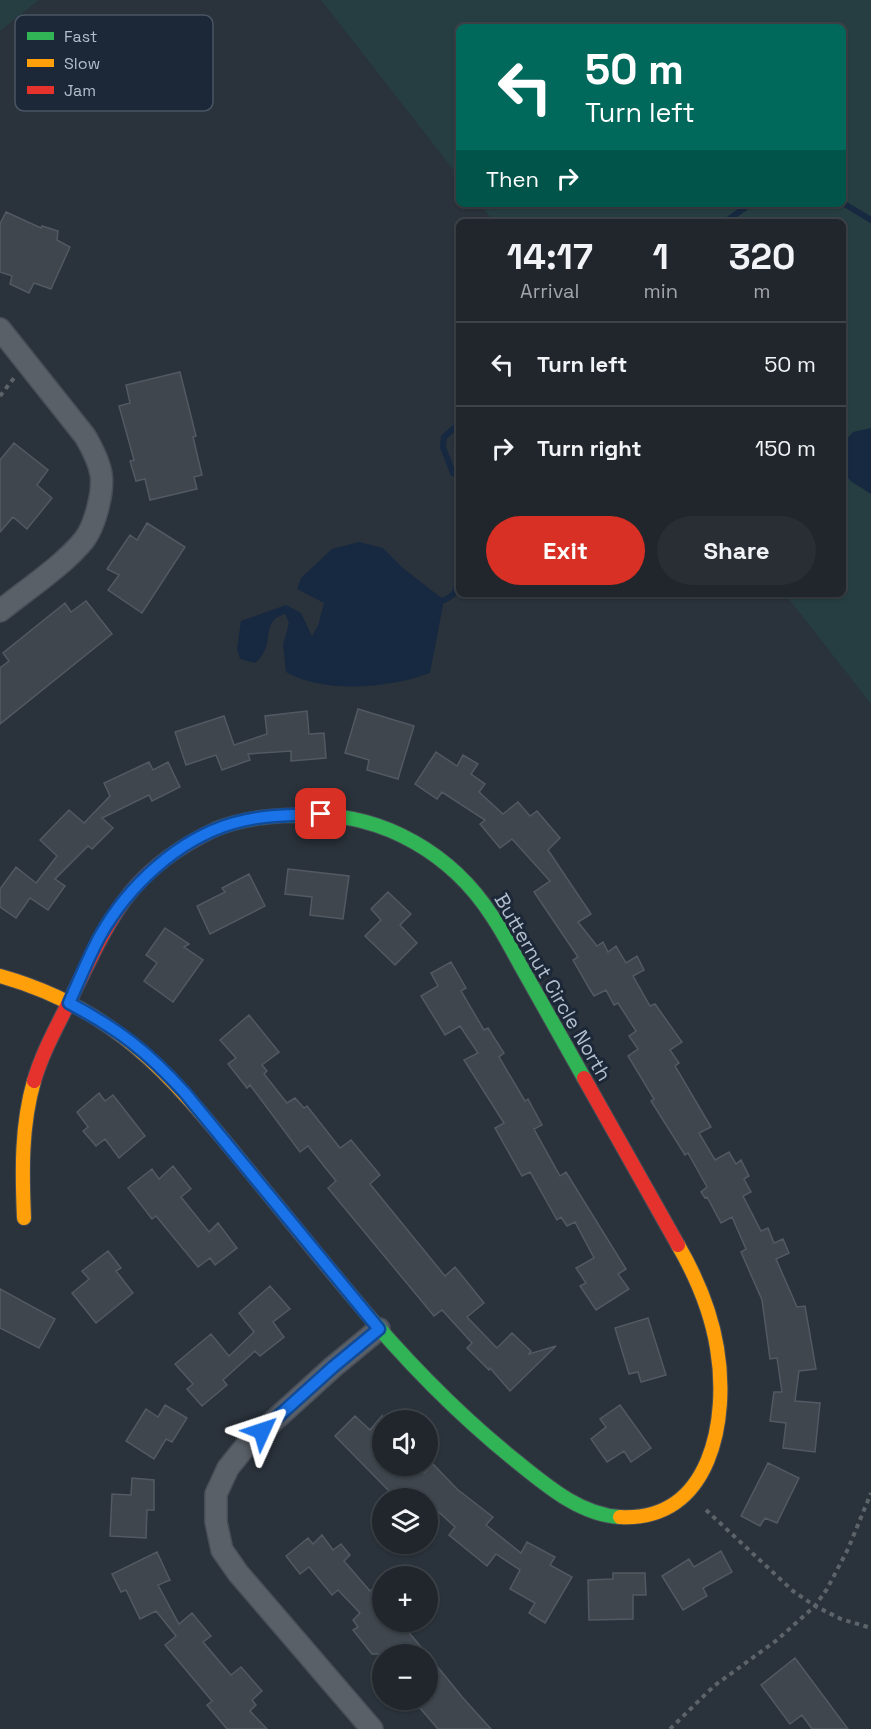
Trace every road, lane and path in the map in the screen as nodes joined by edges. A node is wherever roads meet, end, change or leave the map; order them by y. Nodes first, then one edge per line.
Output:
1 (0, 329) edge
2 (0, 611) edge
3 (0, 976) edge
4 (69, 1003) junction
5 (24, 1218) dead end
6 (379, 1329) junction
7 (871, 1493) edge
8 (704, 1508) dead end
9 (816, 1606) junction
10 (871, 1628) edge
11 (372, 1729) edge
12 (670, 1729) edge

1 - 2 street
3 - 4 street, Butternut Circle North
4 - 5 street, Butternut Circle North
4 - 6 street, Butternut Circle North
4 - 6 street, Butternut Circle North
6 - 11 street
7 - 9 path
8 - 9 path
9 - 10 path
9 - 12 path

